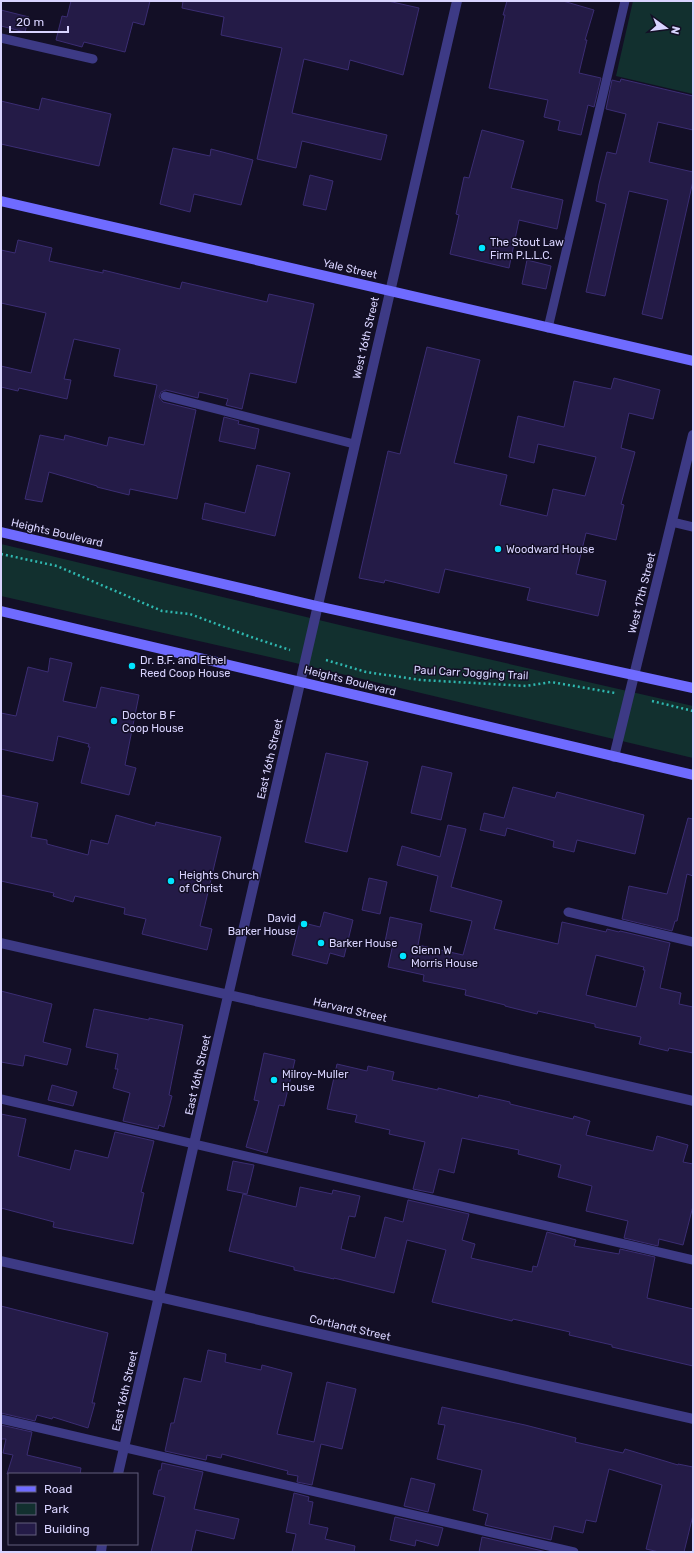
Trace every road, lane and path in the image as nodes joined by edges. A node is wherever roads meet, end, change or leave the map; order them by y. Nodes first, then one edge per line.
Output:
1 (457, 1) edge
2 (626, 1) edge
3 (1, 38) edge
4 (93, 60) dead end
5 (1, 201) edge
6 (389, 291) junction
7 (548, 328) junction
8 (693, 361) edge
9 (165, 396) dead end
10 (693, 435) edge
11 (354, 444) junction
12 (672, 522) junction
13 (693, 528) edge
14 (1, 532) edge
15 (1, 554) edge
16 (317, 606) junction
17 (1, 611) edge
18 (290, 650) dead end
19 (326, 660) dead end
20 (634, 674) junction
21 (300, 681) junction
22 (693, 688) edge
23 (615, 693) dead end
24 (652, 701) dead end
25 (693, 711) edge
26 (614, 757) junction
27 (693, 775) edge
28 (568, 912) dead end
29 (693, 942) edge
30 (1, 943) edge
31 (229, 995) junction
32 (1, 1099) edge
33 (693, 1101) edge
34 (195, 1144) junction
35 (693, 1260) edge
36 (1, 1261) edge
37 (159, 1297) junction
38 (1, 1419) edge
39 (693, 1419) edge
40 (124, 1448) junction
41 (118, 1473) edge
42 (574, 1552) edge

1 - 6 street, West 16th Street
2 - 7 lane
3 - 4 lane
5 - 6 main road, Yale Street
6 - 7 main road, Yale Street
6 - 11 street, West 16th Street
7 - 8 main road, Yale Street
9 - 11 lane
10 - 12 street, West 17th Street
11 - 16 street, West 16th Street
12 - 13 lane
12 - 20 street, West 17th Street
14 - 16 main road, Heights Boulevard
15 - 18 path
16 - 20 main road, Heights Boulevard
16 - 21 street, West 16th Street
17 - 21 main road, Heights Boulevard
19 - 23 path, Paul Carr Jogging Trail
20 - 22 main road, Heights Boulevard
20 - 26 street, West 17th Street
21 - 26 main road, Heights Boulevard
21 - 31 street, East 16th Street
24 - 25 path
26 - 27 main road, Heights Boulevard
28 - 29 lane
30 - 31 street, Harvard Street
31 - 33 street, Harvard Street
31 - 34 street, East 16th Street
32 - 34 lane
34 - 35 lane
34 - 37 street, East 16th Street
36 - 37 street, Cortlandt Street
37 - 39 street, Cortlandt Street
37 - 40 street, East 16th Street
38 - 40 lane
40 - 41 street, East 16th Street
40 - 42 lane

